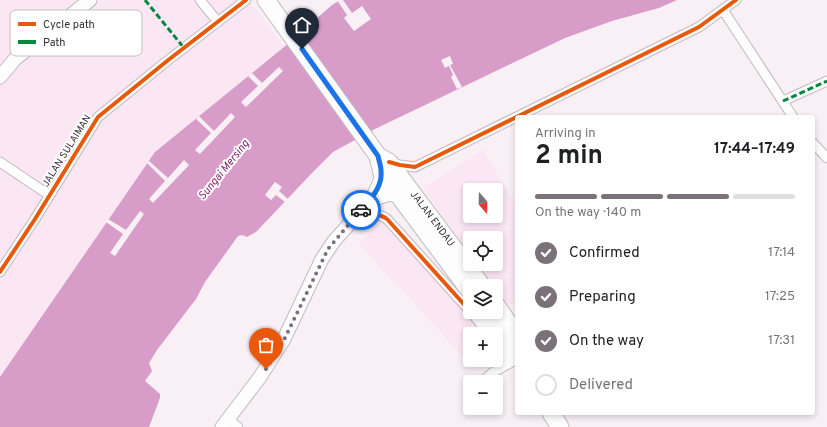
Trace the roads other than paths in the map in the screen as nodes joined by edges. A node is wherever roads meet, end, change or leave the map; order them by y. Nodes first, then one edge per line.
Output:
1 (90, 0) edge
2 (200, 0) edge
3 (246, 0) edge
4 (266, 0) edge
5 (736, 0) edge
6 (77, 10) edge
7 (723, 10) junction
8 (218, 22) junction
9 (18, 56) edge
10 (5, 66) edge
11 (0, 77) edge
12 (827, 81) edge
13 (783, 101) junction
14 (519, 115) edge
15 (792, 115) edge
16 (515, 117) edge
17 (815, 145) edge
18 (827, 158) edge
19 (0, 162) edge
20 (383, 164) junction
21 (415, 166) junction
22 (404, 192) junction
23 (49, 196) junction
24 (367, 204) junction
25 (0, 272) edge
26 (476, 279) edge
27 (463, 280) edge
28 (463, 303) edge
29 (489, 320) edge
30 (515, 335) edge
31 (503, 351) edge
32 (514, 360) edge
33 (490, 375) edge
34 (552, 415) edge
35 (565, 415) edge
36 (229, 424) edge
37 (560, 427) edge
38 (572, 427) edge

1 - 6 main road
2 - 8 street
3 - 8 street, JALAN SULAIMAN
4 - 20 highway, JALAN ENDAU
5 - 7 street
7 - 13 street
7 - 14 street
8 - 23 street, JALAN SULAIMAN
9 - 10 main road
10 - 11 main road
12 - 13 street
13 - 15 street
16 - 21 street
17 - 18 street
19 - 23 street
20 - 21 street
20 - 22 highway, JALAN ENDAU
20 - 24 main road
21 - 22 street
22 - 24 main road
22 - 26 highway, JALAN ENDAU
22 - 27 highway, JALAN ENDAU
23 - 25 street, JALAN SULAIMAN
24 - 28 street
24 - 36 main road
29 - 30 highway
29 - 32 highway
31 - 32 street
32 - 33 street
34 - 37 highway
35 - 38 highway

